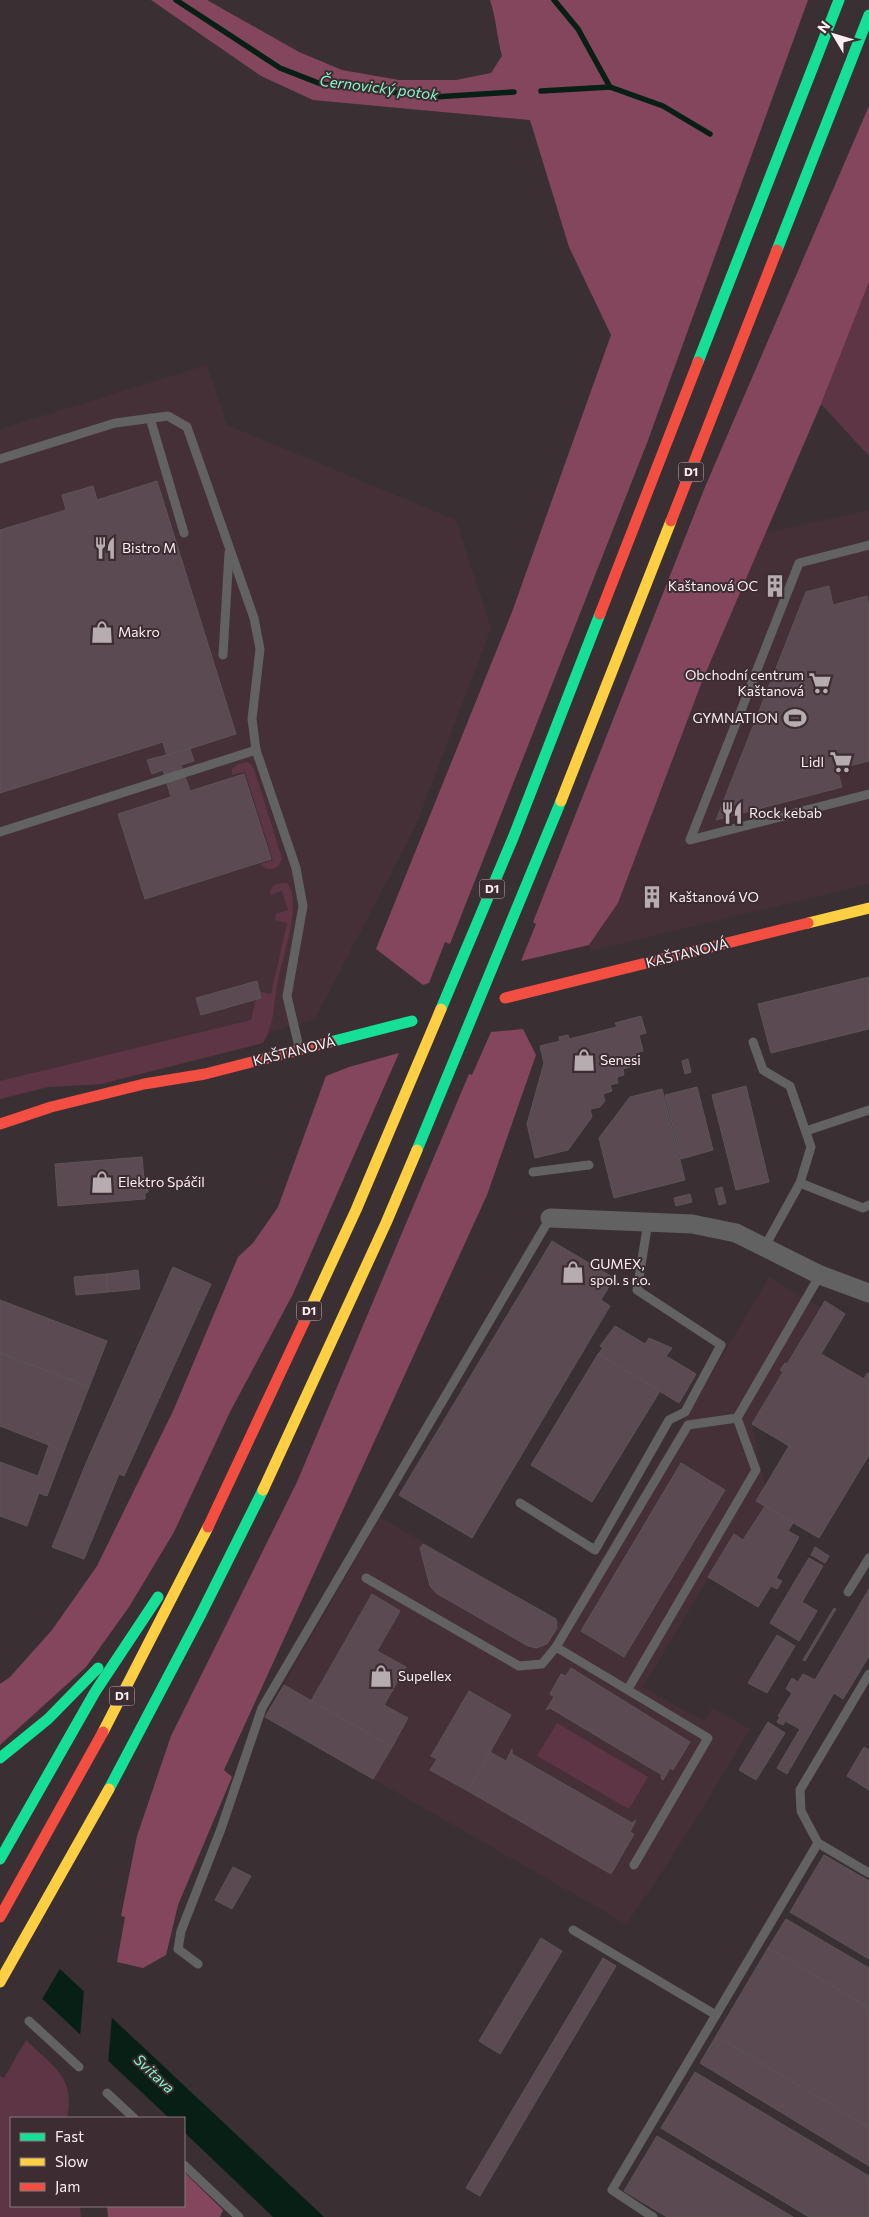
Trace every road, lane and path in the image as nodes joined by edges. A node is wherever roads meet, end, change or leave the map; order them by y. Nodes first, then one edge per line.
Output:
1 (839, 0) edge
2 (869, 14) edge
3 (150, 418) junction
4 (0, 459) edge
5 (184, 533) dead end
6 (869, 546) edge
7 (229, 547) junction
8 (223, 655) dead end
9 (256, 750) junction
10 (869, 794) edge
11 (0, 832) edge
12 (869, 908) edge
13 (505, 998) dead end
14 (412, 1021) dead end
15 (753, 1042) dead end
16 (300, 1050) junction
17 (176, 1080) junction
18 (153, 1093) dead end
19 (869, 1110) edge
20 (39, 1123) dead end
21 (0, 1125) edge
22 (806, 1131) junction
23 (589, 1165) dead end
24 (533, 1172) dead end
25 (800, 1183) junction
26 (869, 1206) edge
27 (550, 1218) joint
28 (648, 1222) junction
29 (765, 1246) junction
30 (820, 1275) junction
31 (869, 1293) edge
32 (737, 1418) junction
33 (520, 1503) dead end
34 (206, 1531) junction
35 (869, 1558) edge
36 (366, 1578) dead end
37 (848, 1592) dead end
38 (132, 1632) junction
39 (556, 1647) junction
40 (869, 1674) edge
41 (628, 1689) junction
42 (0, 1758) edge
43 (818, 1843) junction
44 (0, 1859) edge
45 (634, 1865) dead end
46 (869, 1874) edge
47 (0, 1917) edge
48 (573, 1930) dead end
49 (198, 1964) dead end
50 (0, 1982) edge
51 (716, 2015) junction
52 (29, 2021) dead end
53 (79, 2066) dead end
54 (107, 2093) dead end
55 (133, 2117) edge
56 (185, 2166) edge
57 (239, 2217) edge
58 (653, 2217) edge

1 - 34 main road, D1
2 - 50 main road, D1
3 - 4 lane
3 - 5 lane
3 - 7 lane
6 - 10 lane
7 - 8 lane
7 - 9 lane
9 - 11 lane
9 - 16 lane
12 - 13 main road, KAŠTANOVÁ
14 - 16 main road, KAŠTANOVÁ
15 - 22 lane
16 - 17 main road, KAŠTANOVÁ
17 - 18 main road, KAŠTANOVÁ
17 - 21 main road, KAŠTANOVÁ
19 - 22 lane
20 - 21 main road, KAŠTANOVÁ
22 - 25 lane
23 - 24 lane
25 - 26 lane
25 - 29 lane
27 - 28 street
27 - 49 lane
28 - 29 street
28 - 33 lane
29 - 30 street
30 - 31 street
30 - 32 lane
32 - 39 lane
32 - 41 lane
34 - 38 main road
34 - 47 main road, D1
35 - 37 lane
36 - 39 lane
38 - 42 main road
38 - 44 main road
39 - 41 lane
40 - 43 lane
41 - 45 lane
43 - 46 lane
43 - 51 lane
48 - 51 lane
51 - 58 lane
52 - 53 lane
54 - 55 lane
56 - 57 lane

